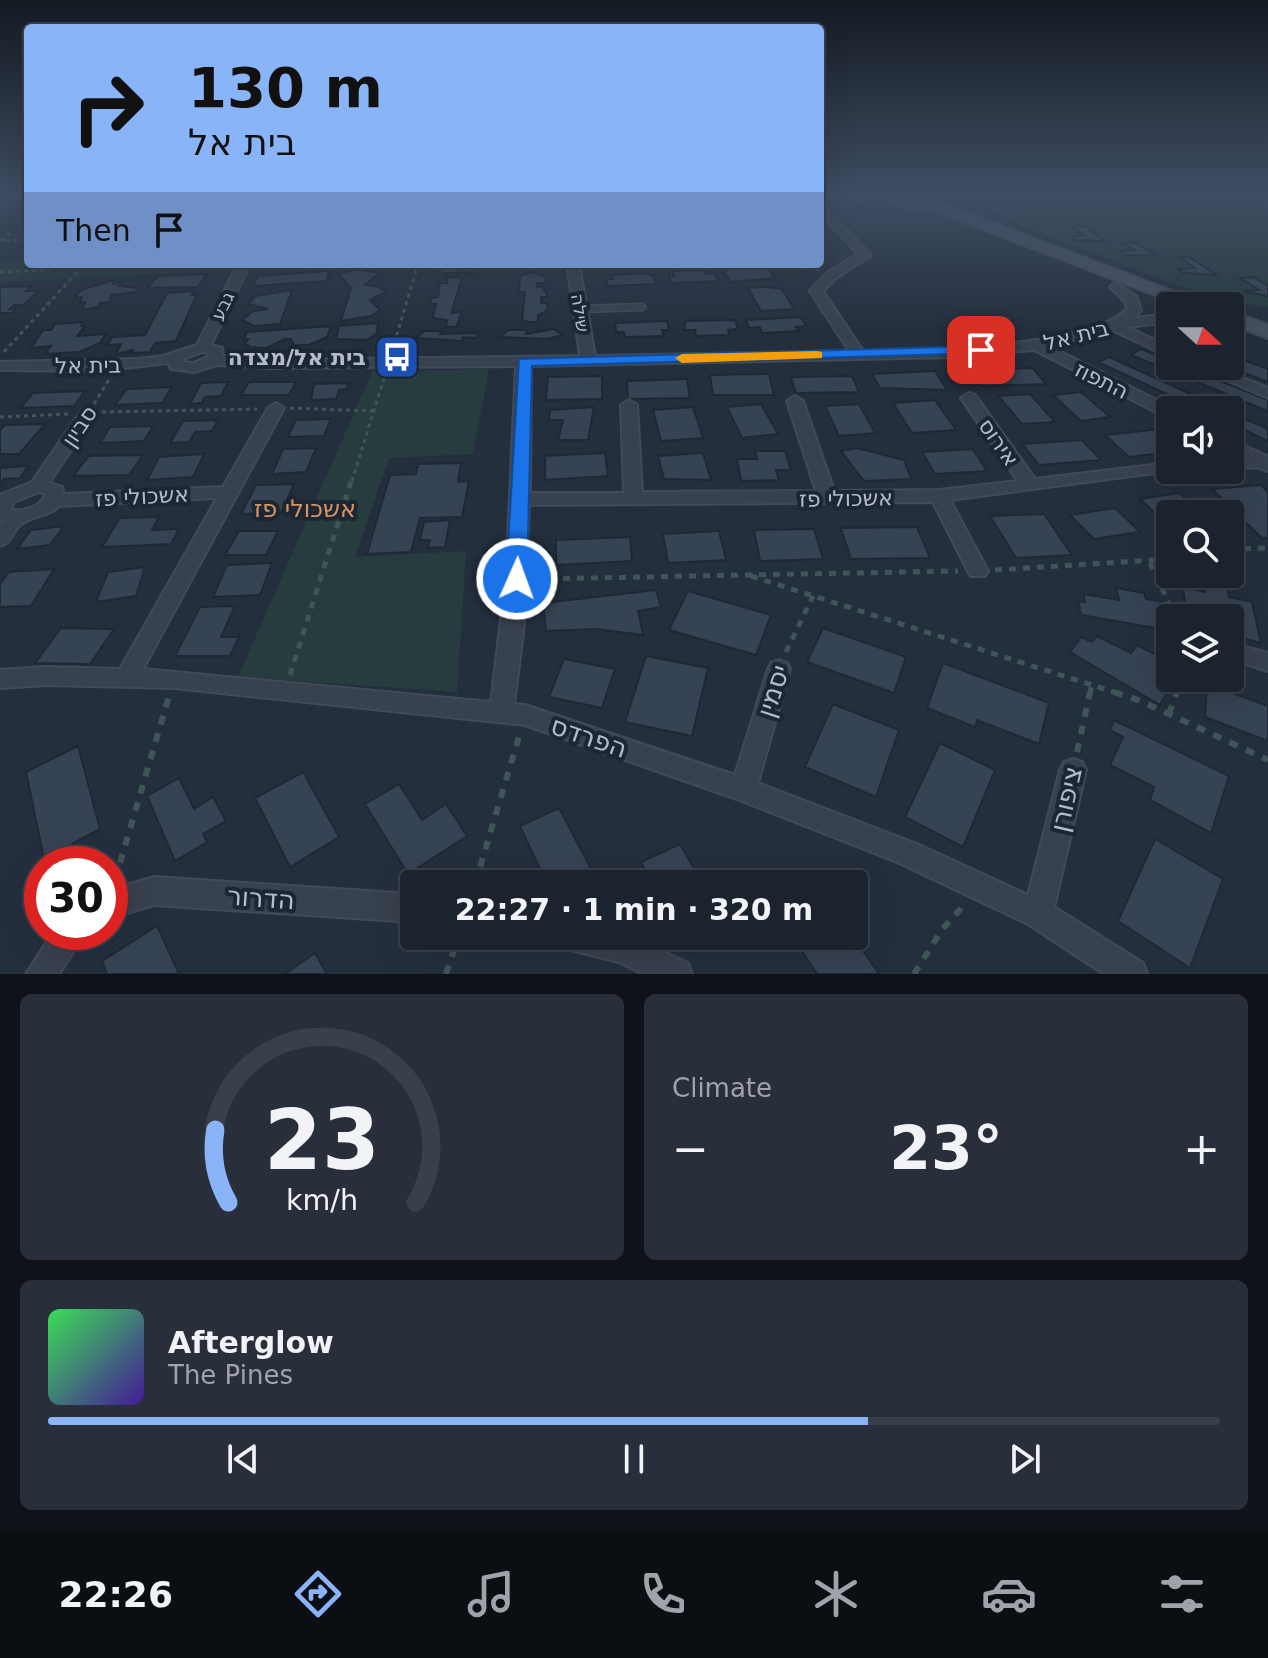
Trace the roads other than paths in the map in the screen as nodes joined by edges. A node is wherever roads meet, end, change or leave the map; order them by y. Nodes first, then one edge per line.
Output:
1 (850, 238) edge
2 (984, 238) edge
3 (1022, 238) edge
4 (242, 268) edge
5 (574, 268) edge
6 (1116, 287) junction
7 (1164, 292) edge
8 (1156, 302) edge
9 (642, 307) dead end
10 (580, 309) junction
11 (1156, 320) edge
12 (1244, 323) edge
13 (1117, 324) junction
14 (1268, 332) edge
15 (1244, 335) edge
16 (1268, 344) edge
17 (1036, 345) junction
18 (1156, 345) edge
19 (202, 348) junction
20 (859, 355) junction
21 (175, 359) junction
22 (215, 360) junction
23 (588, 361) junction
24 (524, 362) junction
25 (0, 366) edge
26 (1235, 380) edge
27 (1268, 393) edge
28 (969, 398) dead end
29 (795, 401) dead end
30 (629, 405) dead end
31 (1156, 406) edge
32 (276, 408) road end
33 (88, 413) road end
34 (1244, 451) edge
35 (1266, 463) edge
36 (1244, 464) edge
37 (1156, 470) edge
38 (1030, 485) junction
39 (38, 486) junction
40 (229, 492) junction
41 (939, 496) junction
42 (520, 499) junction
43 (828, 499) junction
44 (54, 500) junction
45 (633, 500) junction
46 (6, 508) edge
47 (0, 540) edge
48 (978, 571) road end
49 (1244, 655) edge
50 (1268, 662) edge
51 (779, 669) road end
52 (127, 677) junction
53 (0, 679) edge
54 (513, 713) junction
55 (1073, 770) road end
56 (743, 789) junction
57 (128, 893) edge
58 (400, 907) edge
59 (1038, 914) junction
60 (58, 950) edge
61 (626, 950) edge
62 (41, 974) edge
63 (677, 974) edge
64 (1132, 974) edge

1 - 20 street
2 - 6 street
3 - 7 street
4 - 19 street, גבע
5 - 10 street, שילה
6 - 8 street
6 - 13 street, בית אל
9 - 10 lane
10 - 23 street, שילה
11 - 13 street, בית אל
12 - 14 street
13 - 17 street, בית אל
13 - 18 street
15 - 16 street
17 - 20 street, בית אל
17 - 31 street, התפוז
19 - 21 street
19 - 22 street
20 - 23 street, בית אל
21 - 22 street, בית אל
21 - 25 street, בית אל
22 - 24 street, בית אל
23 - 24 street, בית אל
24 - 42 street
26 - 27 street
28 - 38 street, אירוס
29 - 43 street
30 - 45 street
32 - 40 street
33 - 39 street, סביון
34 - 35 street
35 - 36 street
37 - 38 street, אשכולי פז
38 - 41 street, אשכולי פז
39 - 44 street
39 - 46 street
40 - 44 street, אשכולי פז
40 - 52 street
41 - 43 street, אשכולי פז
41 - 48 street
42 - 45 street, אשכולי פז
42 - 54 street
43 - 45 street, אשכולי פז
44 - 46 street
46 - 47 street
49 - 50 street
51 - 56 street, יסמין
52 - 53 street, הפרדס
52 - 54 street, הפרדס
54 - 56 street, הפרדס
55 - 59 street, ציפורן
56 - 59 street, הפרדס
57 - 58 street, הדרור
59 - 64 street, הפרדס
60 - 62 street
61 - 63 street

